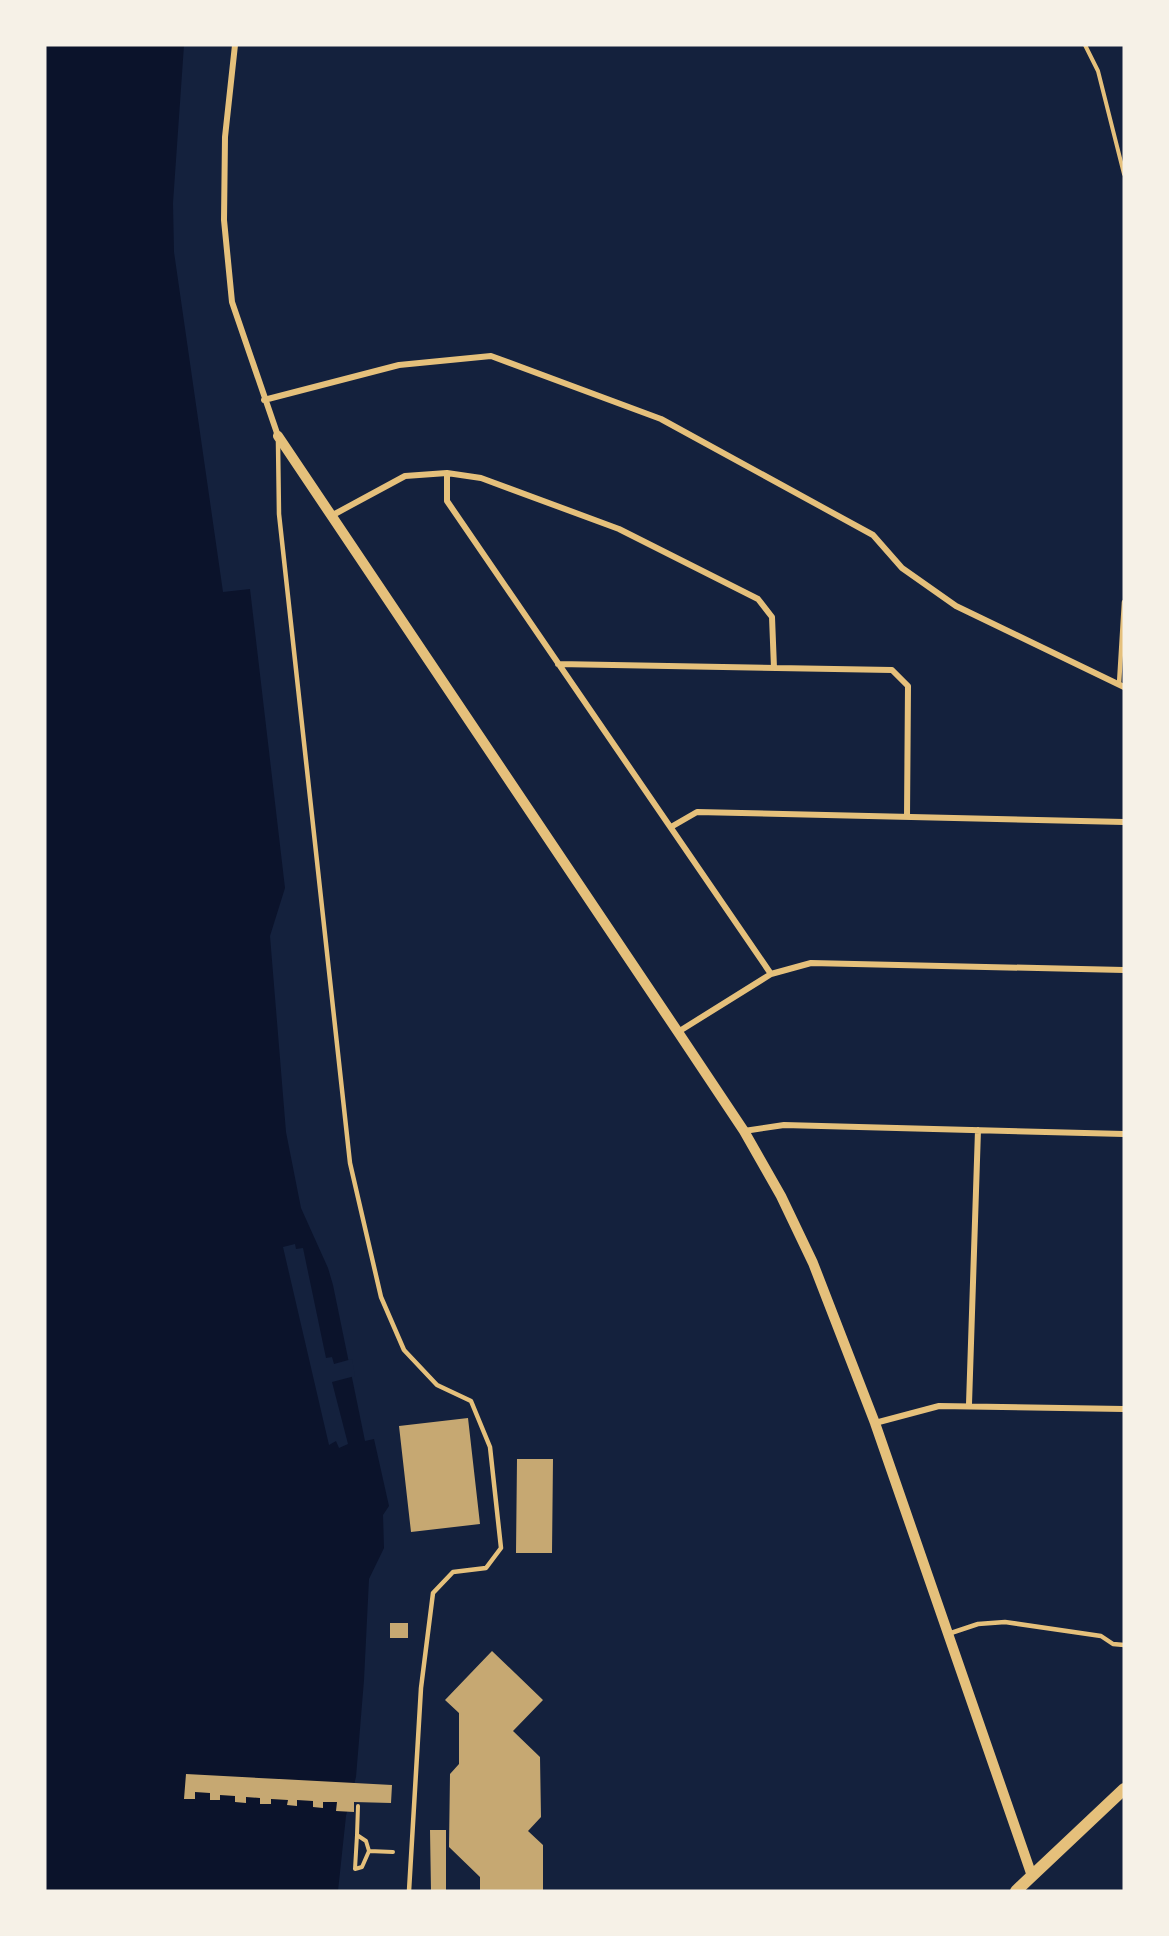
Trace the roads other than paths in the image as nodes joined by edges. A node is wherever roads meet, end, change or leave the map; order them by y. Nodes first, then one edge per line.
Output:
1 (235, 45) edge
2 (264, 400) junction
3 (278, 436) junction
4 (447, 473) junction
5 (330, 516) junction
6 (1124, 602) edge
7 (558, 664) junction
8 (774, 668) junction
9 (1121, 686) edge
10 (907, 817) junction
11 (1124, 822) edge
12 (671, 827) junction
13 (1124, 970) edge
14 (771, 974) junction
15 (678, 1032) junction
16 (978, 1130) junction
17 (744, 1131) junction
18 (1124, 1134) edge
19 (969, 1404) junction
20 (1124, 1409) edge
21 (875, 1423) junction
22 (948, 1634) junction
23 (1124, 1645) edge
24 (1124, 1789) edge
25 (1032, 1876) junction
26 (409, 1891) edge
27 (1016, 1891) edge

1 - 2 street
2 - 3 street
2 - 9 street
3 - 5 street
3 - 26 lane
4 - 5 street
4 - 7 street
4 - 8 street
5 - 15 street
6 - 9 lane
7 - 8 street
7 - 12 street
8 - 10 street
10 - 11 street
10 - 12 street
12 - 14 street
13 - 14 street
14 - 15 street
15 - 17 street
16 - 17 street
16 - 18 street
16 - 19 street
17 - 21 street
19 - 20 street
19 - 21 street
21 - 22 street
22 - 23 lane
22 - 25 street
24 - 25 main road
25 - 27 main road

